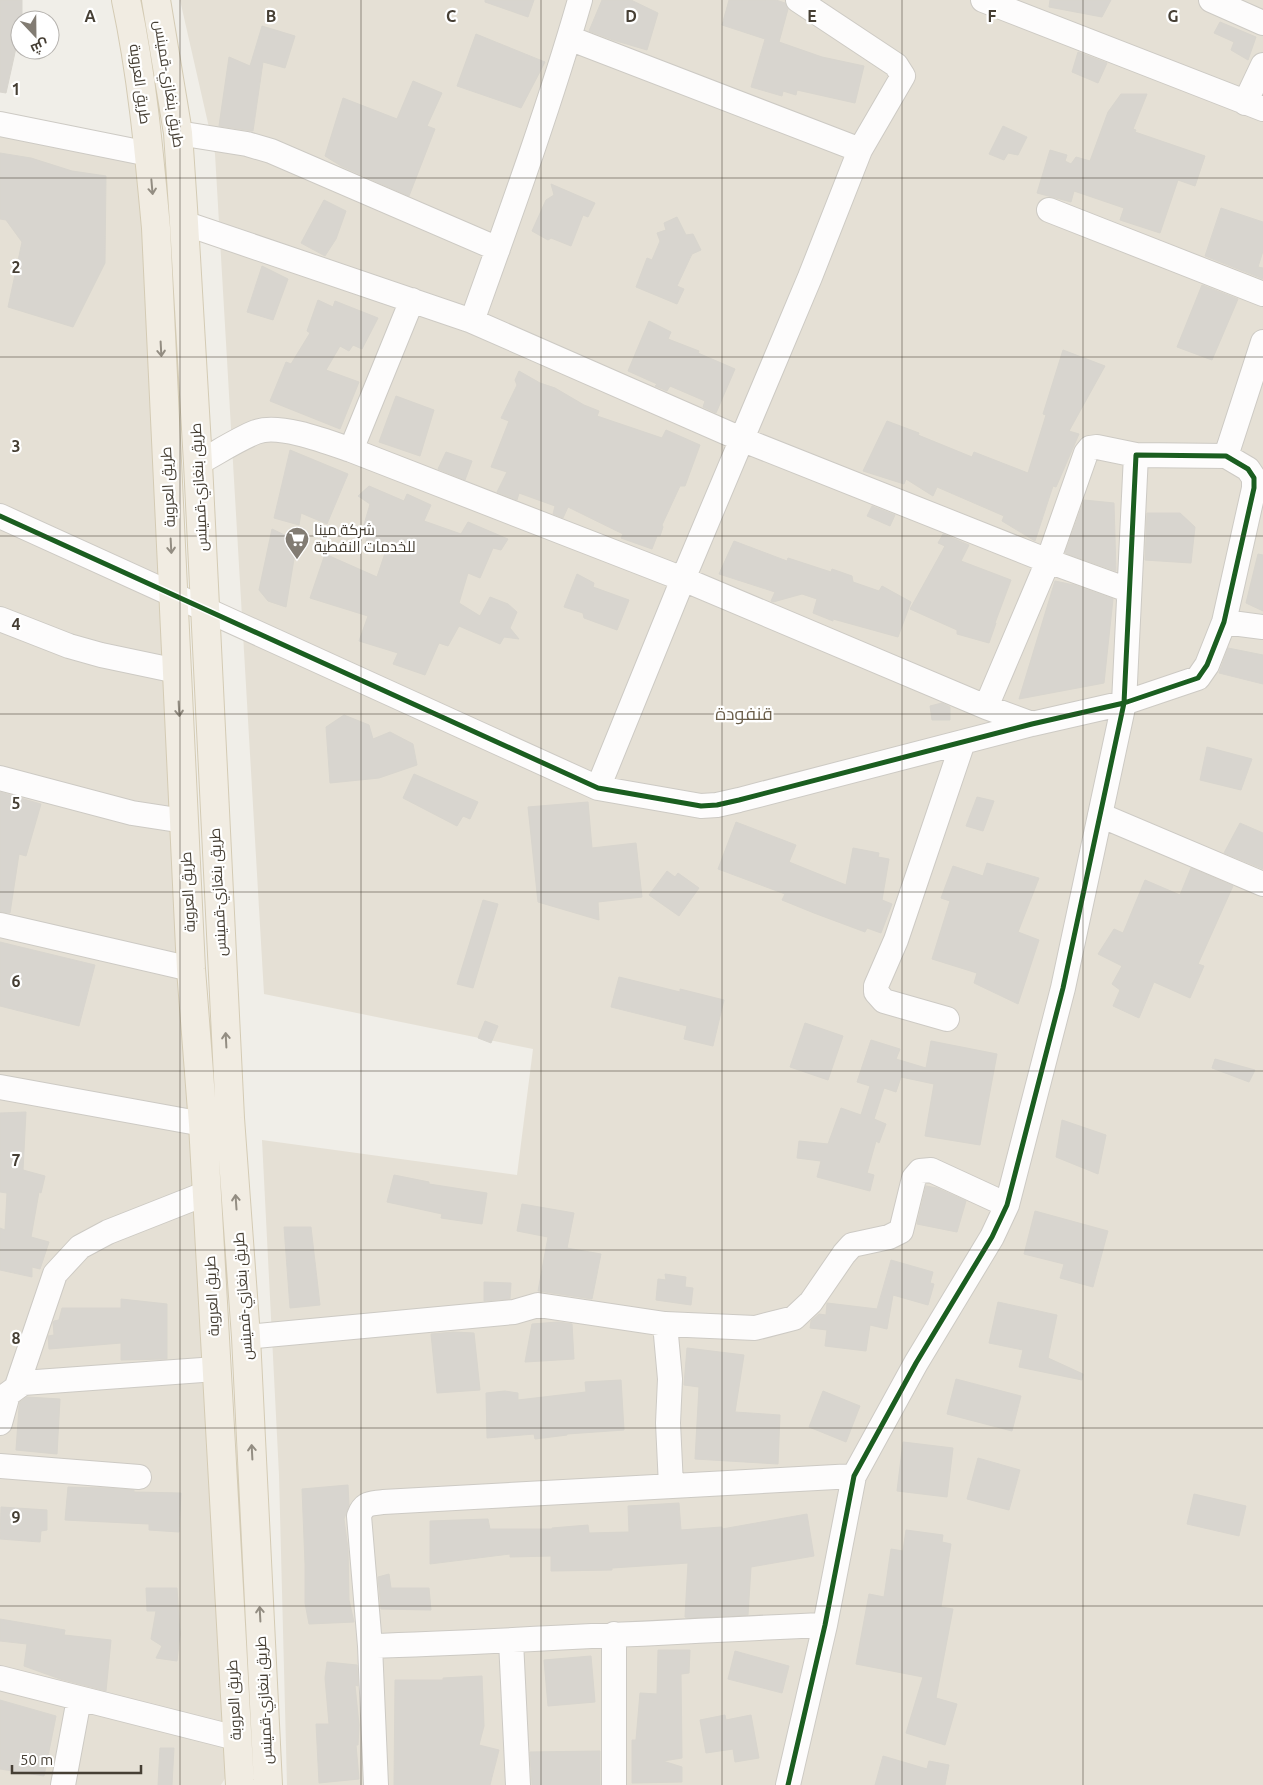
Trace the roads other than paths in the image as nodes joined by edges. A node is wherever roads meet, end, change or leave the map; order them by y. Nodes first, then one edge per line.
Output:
1 (126, 0) edge
2 (156, 0) edge
3 (580, 0) edge
4 (798, 0) edge
5 (983, 0) edge
6 (1211, 0) edge
7 (1263, 23) edge
8 (569, 38) junction
9 (1263, 65) edge
10 (1254, 106) edge
11 (0, 124) edge
12 (178, 133) junction
13 (860, 150) junction
14 (149, 154) junction
15 (1049, 210) dead end
16 (184, 223) junction
17 (498, 249) junction
18 (1263, 294) edge
19 (412, 300) junction
20 (472, 321) junction
21 (1263, 342) edge
22 (741, 439) junction
23 (351, 450) junction
24 (1136, 455) junction
25 (1226, 456) junction
26 (198, 463) junction
27 (0, 516) edge
28 (1048, 561) junction
29 (682, 579) junction
30 (1128, 590) junction
31 (173, 594) junction
32 (204, 608) junction
33 (0, 619) edge
34 (1224, 622) junction
35 (1263, 627) edge
36 (177, 671) junction
37 (1124, 703) junction
38 (986, 707) junction
39 (1032, 724) junction
40 (964, 742) junction
41 (0, 778) edge
42 (598, 788) junction
43 (1100, 815) junction
44 (184, 821) junction
45 (1263, 884) edge
46 (0, 925) edge
47 (192, 969) junction
48 (948, 1019) dead end
49 (0, 1087) edge
50 (204, 1124) junction
51 (207, 1193) junction
52 (1007, 1205) junction
53 (665, 1324) junction
54 (246, 1337) junction
55 (216, 1370) junction
56 (17, 1386) junction
57 (0, 1423) edge
58 (0, 1466) edge
59 (854, 1476) junction
60 (139, 1477) dead end
61 (671, 1486) junction
62 (825, 1624) junction
63 (614, 1634) junction
64 (511, 1641) junction
65 (370, 1646) junction
66 (0, 1678) edge
67 (79, 1699) junction
68 (236, 1738) junction
69 (62, 1785) edge
70 (240, 1785) edge
71 (268, 1785) edge
72 (376, 1785) edge
73 (518, 1785) edge
74 (614, 1785) edge
75 (788, 1785) edge

1 - 14 main road, طريق العروبة
2 - 12 main road, طريق بنغازي-قمينس
3 - 8 street
4 - 13 street
5 - 10 street
6 - 7 street
8 - 13 street
8 - 17 street
9 - 10 street
11 - 14 street
12 - 16 main road, طريق بنغازي-قمينس
12 - 17 street
13 - 22 street
14 -> 31 main road, طريق العروبة
15 - 18 street
16 - 19 street
16 - 26 main road, طريق بنغازي-قمينس
17 - 20 street
19 - 20 street
19 - 23 street
20 - 22 street
21 - 25 street
22 - 28 street
22 - 29 street
23 - 26 street
23 - 29 street
24 - 25 street
24 - 28 street
24 - 30 street
25 - 34 street
26 - 32 main road, طريق بنغازي-قمينس
27 - 31 street
28 - 30 street
28 - 38 street
29 - 38 street
29 - 42 street
30 - 37 street
31 - 32 street
31 - 36 main road, طريق العروبة
32 - 42 street
54 -> 32 main road, طريق بنغازي-قمينس
33 - 36 street
34 - 35 street
34 - 37 street
36 -> 44 main road, طريق العروبة
37 - 39 street
37 - 43 street
38 - 39 street
39 - 40 street
40 - 42 street
40 - 48 street
41 - 44 street
43 - 45 street
43 - 52 street
44 - 47 main road, طريق العروبة
46 - 47 street
47 - 50 main road, طريق العروبة
49 - 50 street
50 - 51 main road, طريق العروبة
51 - 55 main road, طريق العروبة
51 - 56 street
52 - 53 street
52 - 59 street
53 - 54 street
53 - 61 street
71 -> 54 main road, طريق بنغازي-قمينس
55 - 56 street
55 - 68 main road, طريق العروبة
56 - 57 street
58 - 60 street
59 - 61 street
59 - 62 street
61 - 65 street
62 - 63 street
62 - 75 street
63 - 64 street
63 - 74 street
64 - 65 street
64 - 73 street
65 - 72 street
66 - 67 street
67 - 68 street
67 - 69 street
68 - 70 main road, طريق العروبة

